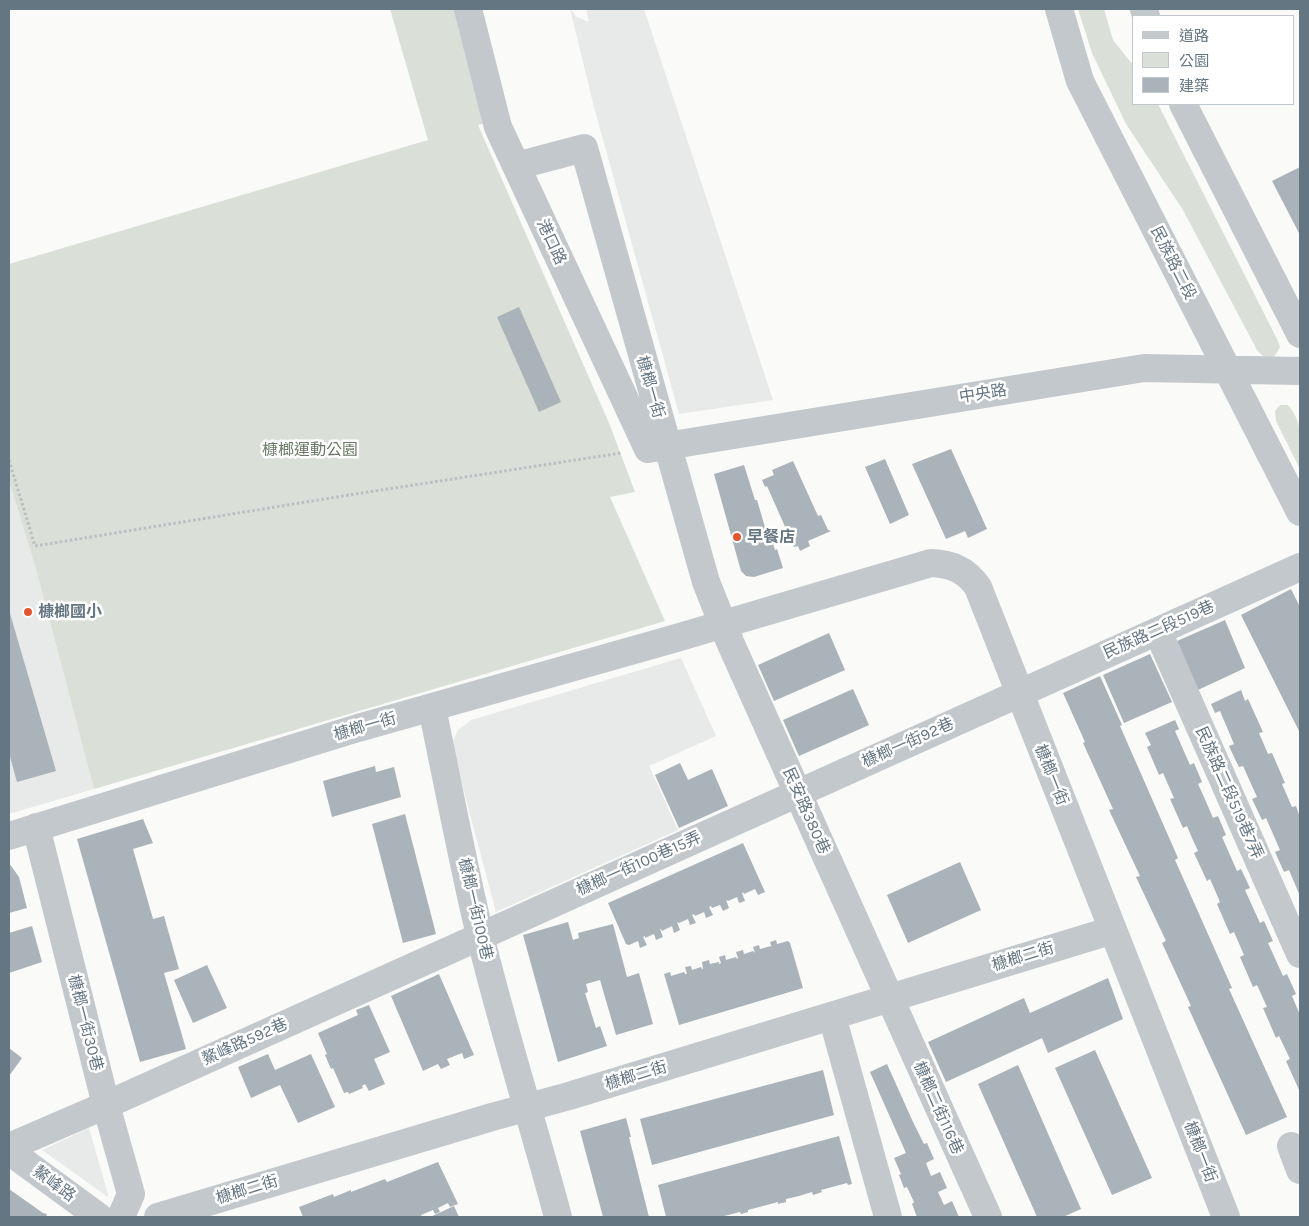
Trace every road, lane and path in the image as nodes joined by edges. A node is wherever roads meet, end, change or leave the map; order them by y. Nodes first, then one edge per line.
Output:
1 (1059, 9) edge
2 (471, 10) edge
3 (1184, 105) edge
4 (516, 166) junction
5 (1300, 334) edge
6 (1228, 370) junction
7 (1300, 371) edge
8 (658, 447) junction
9 (9, 460) edge
10 (1300, 512) edge
11 (1300, 567) edge
12 (722, 624) junction
13 (1158, 632) junction
14 (1019, 694) junction
15 (432, 708) junction
16 (798, 792) junction
17 (36, 828) junction
18 (9, 836) edge
19 (1112, 930) junction
20 (480, 935) junction
21 (1300, 954) edge
22 (889, 998) junction
23 (832, 1016) junction
24 (106, 1105) junction
25 (528, 1108) junction
26 (9, 1147) edge
27 (9, 1152) edge
28 (880, 1215) edge
29 (99, 1217) edge
30 (121, 1217) edge
31 (158, 1217) edge
32 (558, 1217) edge
33 (988, 1217) edge
34 (1226, 1217) edge

1 - 6 street, 民族路二段
2 - 4 street, 港口路
3 - 5 street
4 - 8 street, 港口路
4 - 8 street, 槺榔一街
6 - 7 street, 中央路
6 - 8 street, 中央路
6 - 10 street, 民族路二段
8 - 9 path
8 - 12 street, 槺榔一街
11 - 13 street, 民族路二段519巷
12 - 14 street, 槺榔一街
12 - 15 street, 槺榔一街
12 - 16 street, 民安路380巷
13 - 14 street, 民族路二段519巷
13 - 21 street, 民族路二段519巷7弄
14 - 16 street, 槺榔一街92巷
14 - 19 street, 槺榔一街
15 - 17 street, 槺榔一街
15 - 20 street, 槺榔一街100巷
16 - 20 street, 槺榔一街100巷15弄
16 - 22 street, 民安路380巷
17 - 18 street, 槺榔一街
17 - 24 street, 槺榔一街30巷
19 - 22 street, 槺榔二街
19 - 34 street, 槺榔一街
20 - 24 street, 鰲峰路592巷
20 - 25 street, 槺榔一街100巷
22 - 23 street, 槺榔二街
22 - 33 street, 槺榔二街116巷
23 - 25 street, 槺榔二街
23 - 28 street
24 - 26 street, 鰲峰路592巷
24 - 30 street, 槺榔一街30巷
25 - 31 street, 槺榔二街
25 - 32 street, 槺榔一街100巷
27 - 29 street, 鰲峰路

